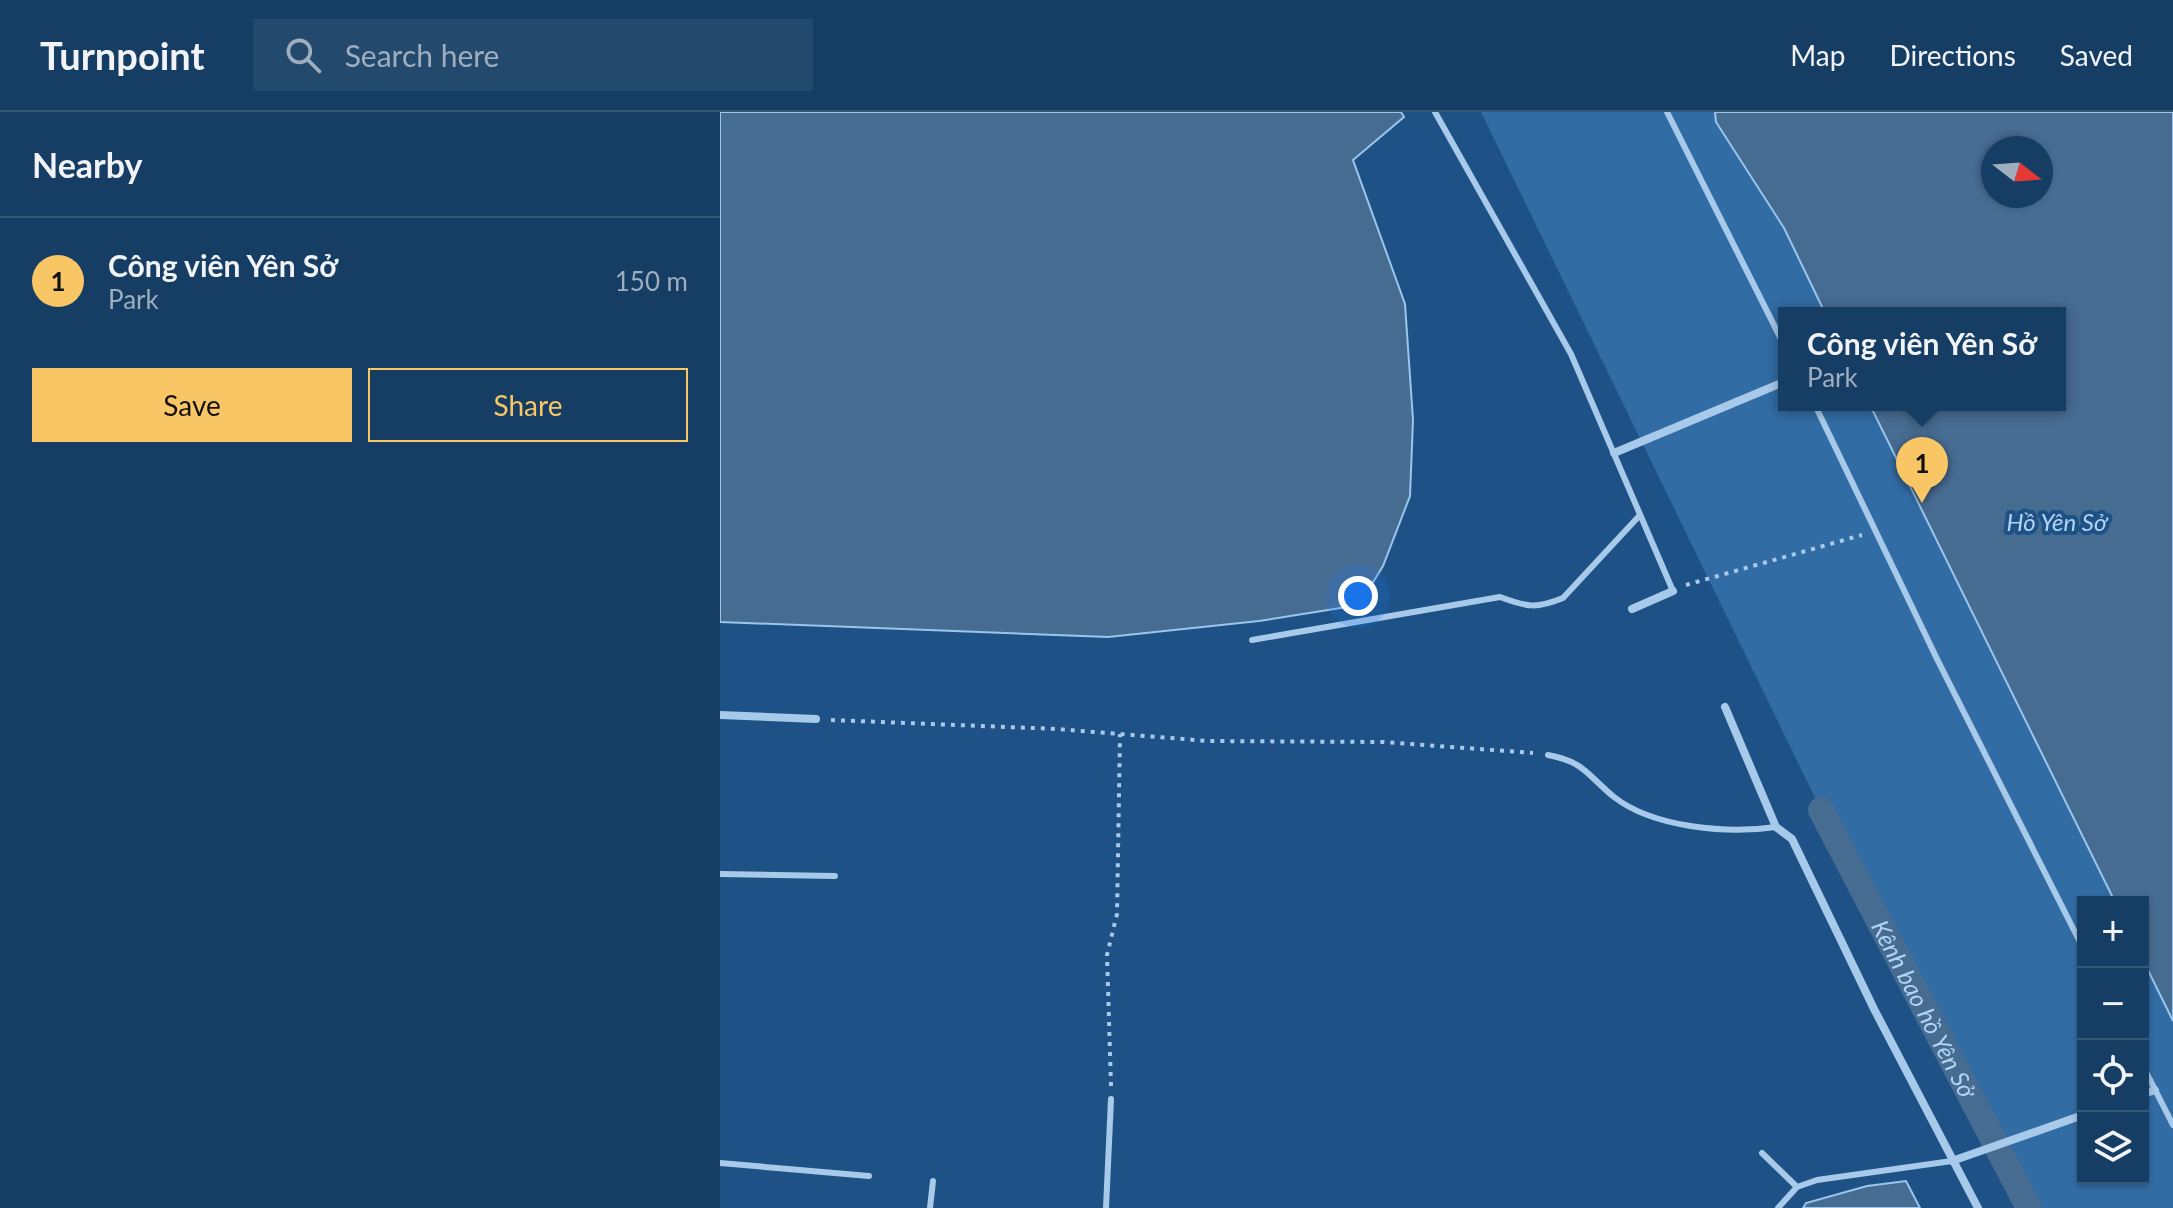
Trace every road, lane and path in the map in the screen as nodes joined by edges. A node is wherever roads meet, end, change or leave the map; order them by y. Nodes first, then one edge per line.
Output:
1 (1435, 112) edge
2 (1667, 112) edge
3 (1778, 333) edge
4 (1778, 385) edge
5 (1818, 411) edge
6 (1614, 453) junction
7 (1640, 515) junction
8 (1875, 532) junction
9 (1685, 585) dead end
10 (1673, 591) joint
11 (1632, 609) dead end
12 (1252, 640) dead end
13 (1725, 707) dead end
14 (720, 715) edge
15 (816, 719) joint
16 (1120, 734) junction
17 (1548, 755) joint
18 (1776, 827) junction
19 (720, 874) edge
20 (835, 876) dead end
21 (2077, 936) edge
22 (2149, 1078) edge
23 (2155, 1090) junction
24 (2149, 1092) edge
25 (1111, 1099) joint
26 (2077, 1117) edge
27 (2173, 1125) edge
28 (1762, 1153) dead end
29 (1952, 1161) junction
30 (720, 1163) edge
31 (869, 1176) dead end
32 (933, 1181) dead end
33 (1797, 1187) junction
34 (930, 1208) edge
35 (1106, 1208) edge
36 (1778, 1208) edge
37 (1978, 1208) edge

1 - 6 lane
2 - 3 lane
4 - 6 street
5 - 8 lane
6 - 7 lane
7 - 10 lane
7 - 12 lane
8 - 9 path
8 - 21 lane
10 - 11 street
13 - 18 street
14 - 15 street
15 - 16 path
16 - 17 path
16 - 25 path
17 - 18 lane
18 - 29 street
19 - 20 lane
22 - 23 lane
23 - 24 street
23 - 27 lane
25 - 35 lane
26 - 29 street
28 - 33 lane
29 - 33 lane
29 - 37 street
30 - 31 lane
32 - 34 lane
33 - 36 lane

